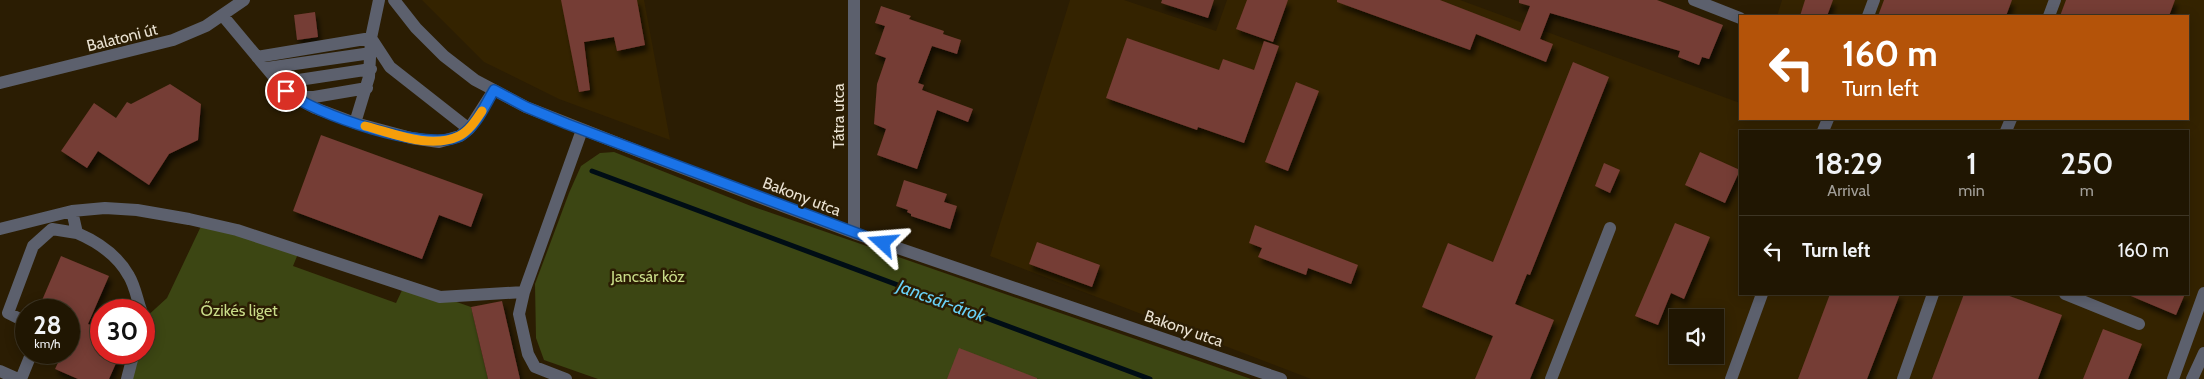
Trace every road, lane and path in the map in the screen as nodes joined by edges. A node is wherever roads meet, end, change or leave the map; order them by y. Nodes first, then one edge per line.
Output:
1 (244, 0) edge
2 (379, 0) edge
3 (854, 0) edge
4 (1694, 0) edge
5 (1874, 0) edge
6 (2055, 0) edge
7 (397, 2) edge
8 (1868, 15) edge
9 (2049, 15) edge
10 (223, 16) junction
11 (1739, 18) edge
12 (371, 38) junction
13 (371, 53) junction
14 (257, 56) junction
15 (267, 68) junction
16 (371, 69) junction
17 (279, 83) junction
18 (0, 84) edge
19 (367, 88) junction
20 (494, 90) junction
21 (294, 97) junction
22 (355, 123) junction
23 (469, 129) junction
24 (582, 130) junction
25 (72, 211) junction
26 (1610, 228) dead end
27 (0, 229) edge
28 (854, 233) junction
29 (77, 234) junction
30 (524, 292) junction
31 (2204, 293) edge
32 (1762, 295) edge
33 (1933, 295) edge
34 (2067, 295) edge
35 (137, 299) edge
36 (15, 316) edge
37 (2139, 324) dead end
38 (2204, 353) edge
39 (26, 364) edge
40 (131, 364) edge
41 (0, 371) edge
42 (536, 373) edge
43 (19, 379) edge
44 (127, 379) edge
45 (566, 379) edge
46 (1281, 379) edge
47 (1551, 379) edge
48 (1732, 379) edge
49 (1903, 379) edge
50 (2173, 379) edge
51 (2192, 379) edge

1 - 10 street, Balatoni út
2 - 12 street
3 - 28 street, Tátra utca
4 - 11 street
5 - 8 street
6 - 9 street
7 - 20 street, Bakony utca
10 - 14 street
10 - 18 street, Balatoni út
12 - 13 street
12 - 14 street
12 - 23 street
13 - 15 street
13 - 16 street
14 - 15 street
15 - 17 street
16 - 17 street
16 - 19 street
17 - 21 street
19 - 21 street
19 - 22 street
20 - 23 street
20 - 24 street, Bakony utca
21 - 22 street
22 - 23 street
24 - 28 street, Bakony utca
24 - 30 street
25 - 27 street
25 - 29 street
25 - 30 street
26 - 47 street
28 - 46 street, Bakony utca
29 - 35 street
29 - 36 street
30 - 42 street
31 - 50 street
32 - 48 street
33 - 49 street
34 - 37 street
38 - 51 street
39 - 43 street
40 - 44 street
41 - 43 street
42 - 45 street

